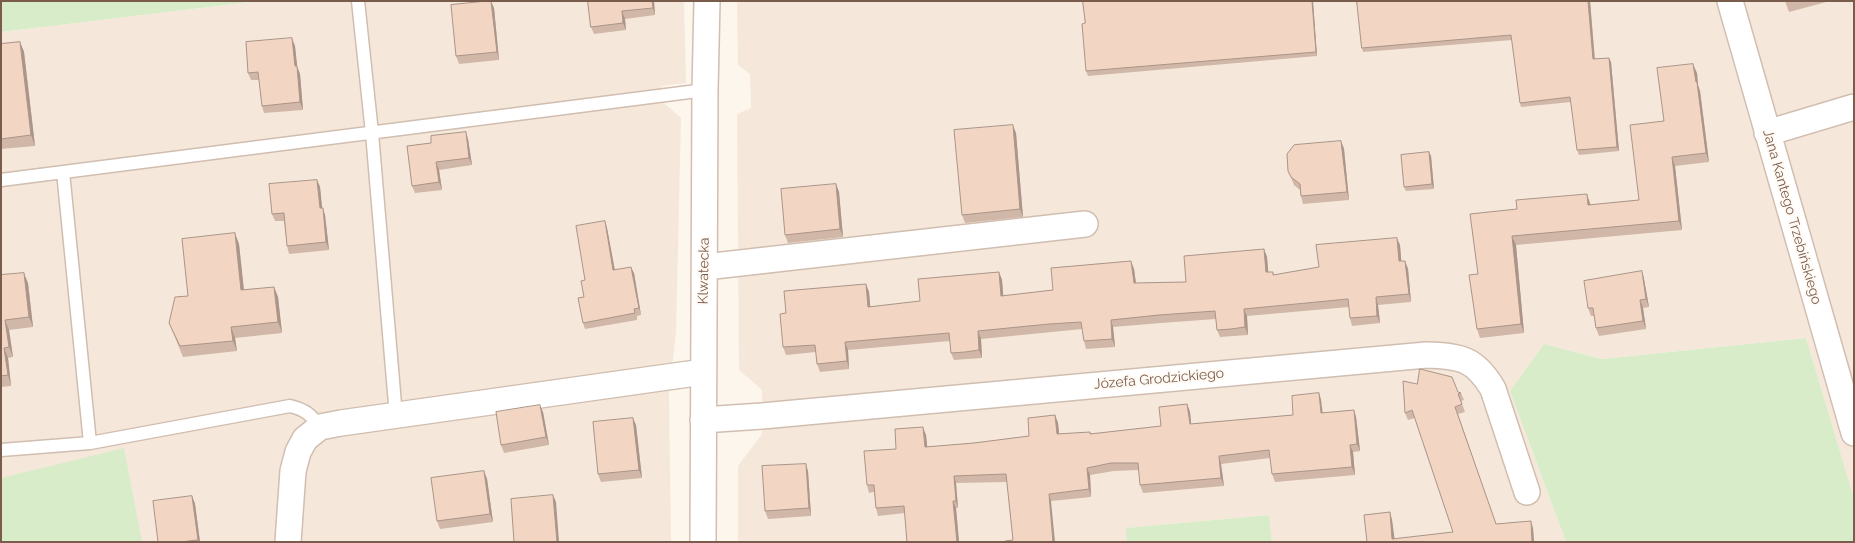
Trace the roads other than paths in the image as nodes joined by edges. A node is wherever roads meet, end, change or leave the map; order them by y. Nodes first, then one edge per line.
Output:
1 (358, 1) edge
2 (707, 1) edge
3 (1730, 1) edge
4 (705, 90) junction
5 (1854, 107) edge
6 (372, 133) junction
7 (1767, 133) junction
8 (63, 172) junction
9 (1, 180) edge
10 (1085, 224) dead end
11 (705, 267) junction
12 (703, 372) junction
13 (396, 416) junction
14 (703, 420) junction
15 (320, 428) junction
16 (1854, 433) edge
17 (90, 443) junction
18 (1, 450) edge
19 (1527, 492) dead end
20 (288, 542) edge
21 (702, 542) edge

1 - 6 lane
2 - 4 street, Klwatecka
3 - 7 street, Jana Kantego Trzebińskiego
4 - 6 lane
4 - 11 street, Klwatecka
5 - 7 street
6 - 8 lane
6 - 13 lane
7 - 16 street, Jana Kantego Trzebińskiego
8 - 9 lane
8 - 17 lane
10 - 11 street
11 - 12 street, Klwatecka
12 - 13 street
12 - 14 street, Klwatecka
13 - 15 street
14 - 19 street, Józefa Grodzickiego
14 - 21 street, Klwatecka
15 - 17 lane
15 - 20 street
17 - 18 lane

